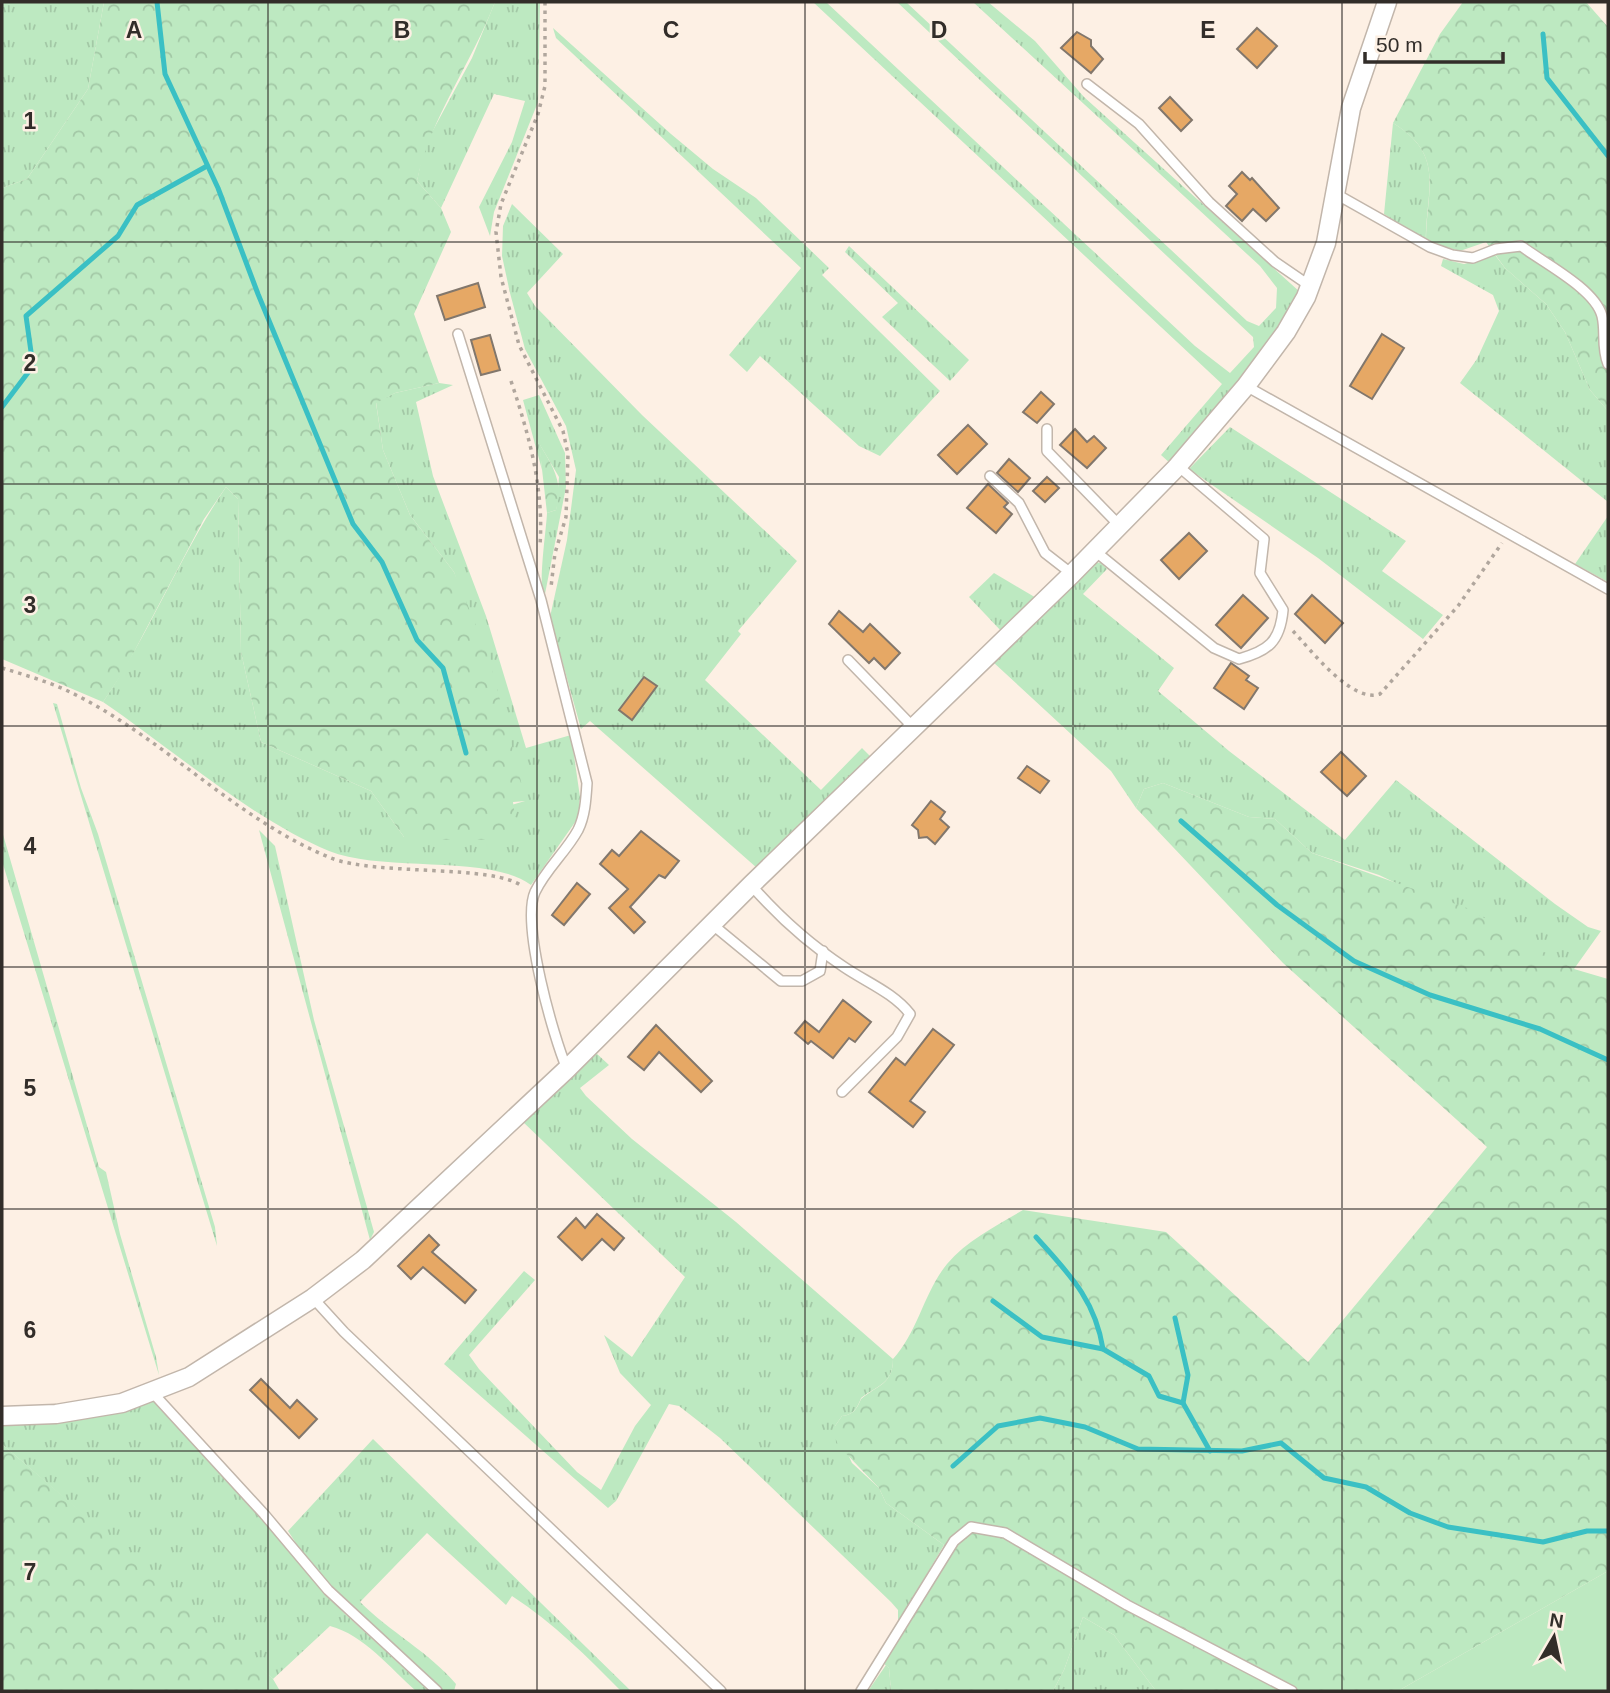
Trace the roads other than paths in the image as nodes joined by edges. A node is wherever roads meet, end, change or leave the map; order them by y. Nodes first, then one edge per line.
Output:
1 (1387, 2) edge
2 (1087, 84) dead end
3 (1336, 194) junction
4 (1310, 286) junction
5 (458, 334) dead end
6 (1608, 364) edge
7 (1246, 386) junction
8 (1048, 429) dead end
9 (1178, 466) junction
10 (990, 476) dead end
11 (1119, 525) junction
12 (1095, 551) junction
13 (1072, 574) junction
14 (1608, 589) edge
15 (848, 660) dead end
16 (914, 728) junction
17 (751, 885) junction
18 (713, 925) junction
19 (823, 951) junction
20 (567, 1069) junction
21 (842, 1092) dead end
22 (313, 1298) junction
23 (152, 1392) junction
24 (2, 1416) edge
25 (438, 1691) edge
26 (721, 1691) edge
27 (861, 1691) edge
28 (1292, 1691) edge

1 - 3 street
2 - 4 lane
3 - 4 street
3 - 6 lane
4 - 7 street
5 - 20 lane
7 - 9 street
7 - 14 lane
8 - 11 lane
9 - 11 street
9 - 12 lane
10 - 13 lane
11 - 12 street
12 - 13 street
13 - 16 street
15 - 16 lane
16 - 17 street
17 - 18 street
17 - 19 lane
18 - 19 lane
18 - 20 street
19 - 21 lane
20 - 22 street
22 - 23 street
22 - 26 lane
23 - 24 street
23 - 25 lane
27 - 28 lane

